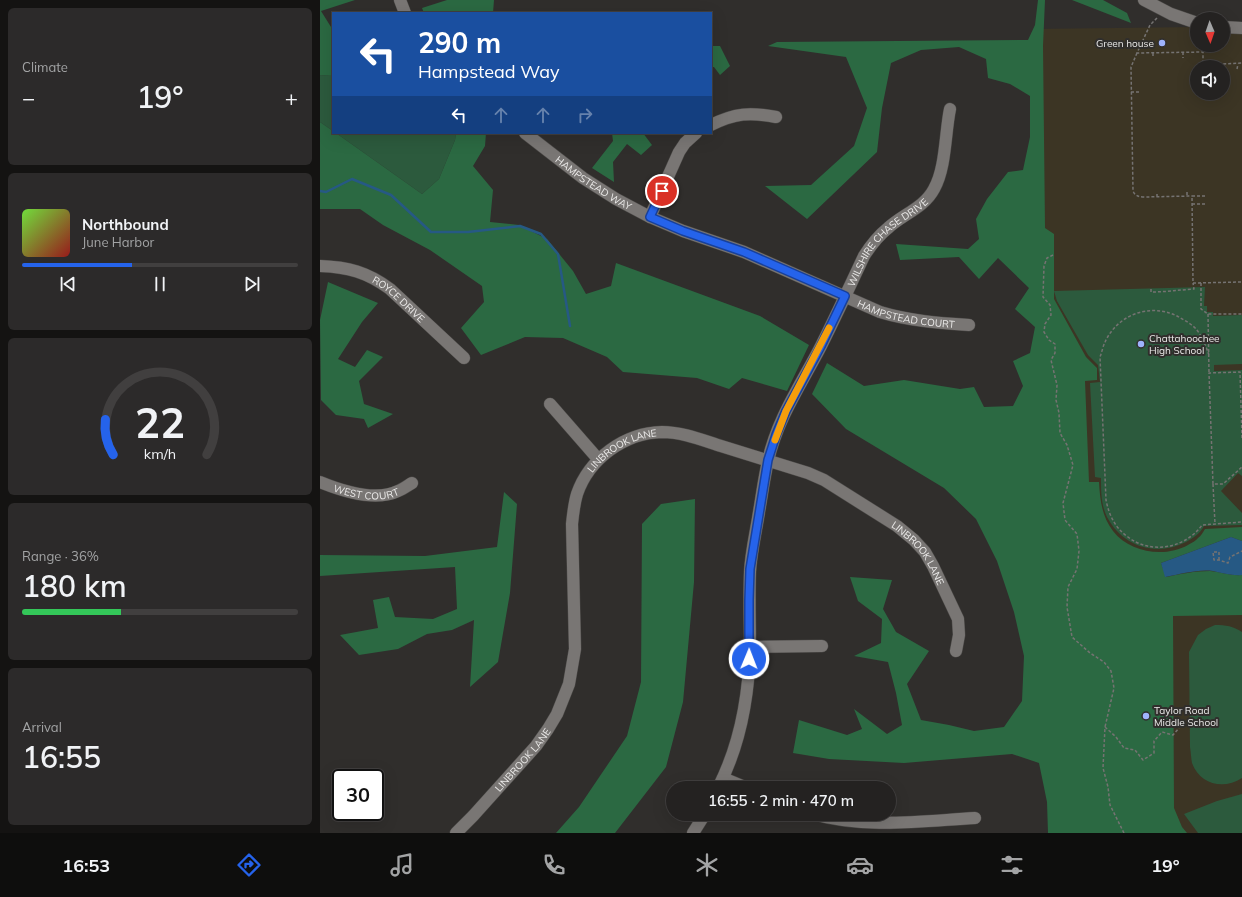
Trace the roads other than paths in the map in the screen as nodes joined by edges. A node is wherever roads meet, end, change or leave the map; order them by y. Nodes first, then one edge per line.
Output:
1 (400, 0) edge
2 (1146, 1) edge
3 (405, 12) edge
4 (1190, 21) edge
5 (1230, 27) edge
6 (1242, 28) edge
7 (950, 109) dead end
8 (776, 117) dead end
9 (712, 125) edge
10 (526, 134) edge
11 (695, 134) edge
12 (650, 217) junction
13 (320, 266) edge
14 (845, 296) junction
15 (969, 325) dead end
16 (464, 358) dead end
17 (550, 404) dead end
18 (598, 459) junction
19 (768, 460) junction
20 (320, 482) edge
21 (412, 483) dead end
22 (822, 646) dead end
23 (750, 647) junction
24 (956, 651) dead end
25 (722, 781) edge
26 (975, 818) dead end
27 (701, 821) edge
28 (855, 821) edge
29 (456, 833) edge
30 (693, 833) edge

1 - 3 street
2 - 4 street
5 - 6 street
7 - 14 street, WILSHIRE CHASE DRIVE
8 - 9 street
10 - 12 street, HAMPSTEAD WAY
11 - 12 street
12 - 14 street, HAMPSTEAD WAY
13 - 16 street, ROYCE DRIVE
14 - 15 street, HAMPSTEAD COURT
14 - 19 street, WILSHIRE CHASE DRIVE
17 - 18 street
18 - 19 street, LINBROOK LANE
18 - 29 street, LINBROOK LANE
19 - 23 street, WILSHIRE CHASE DRIVE
19 - 24 street, LINBROOK LANE
20 - 21 street, WEST COURT
22 - 23 street
23 - 25 street, WILSHIRE CHASE DRIVE
26 - 28 street
27 - 30 street

